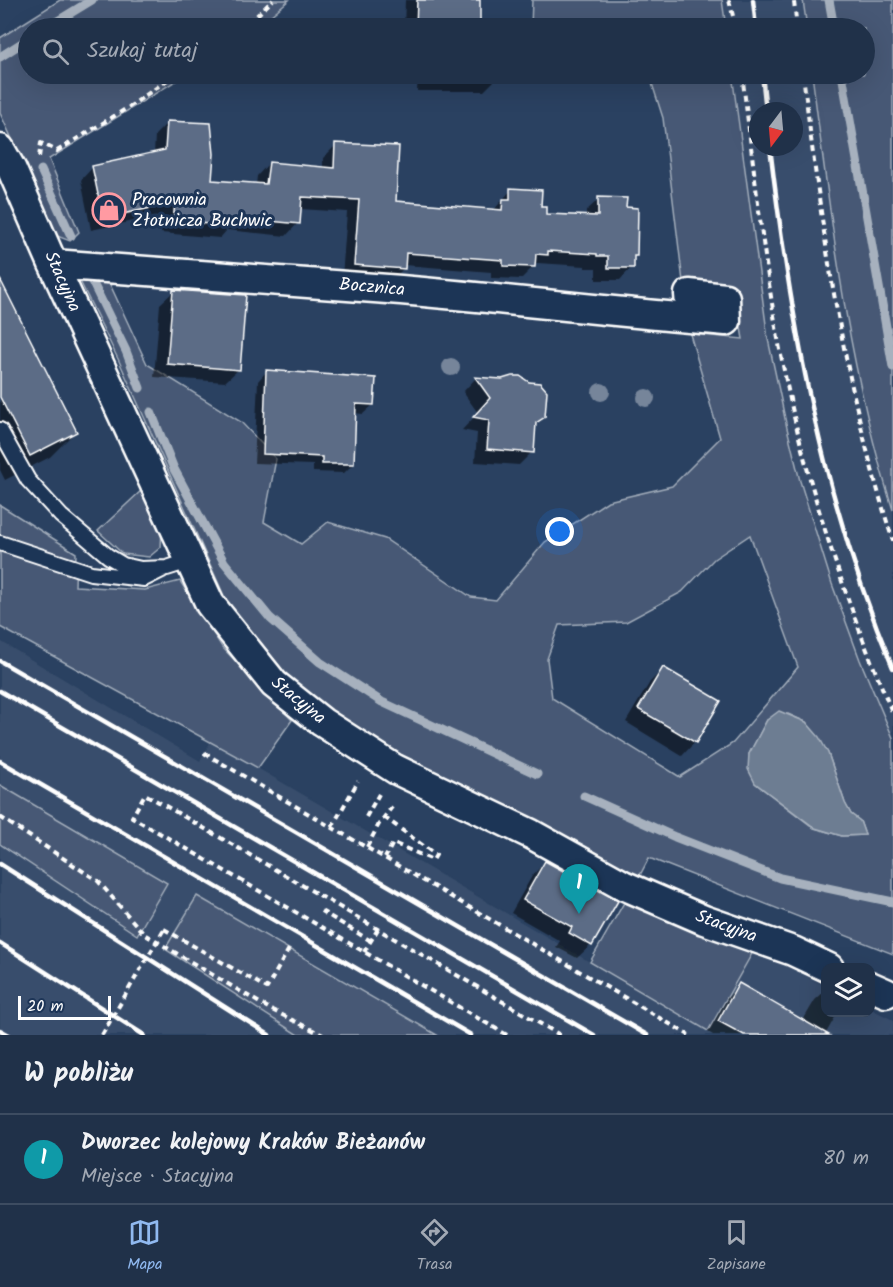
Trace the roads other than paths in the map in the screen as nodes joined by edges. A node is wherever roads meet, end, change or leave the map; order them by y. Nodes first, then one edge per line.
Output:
1 (6, 159) edge
2 (53, 264) junction
3 (691, 318) dead end
4 (0, 430) edge
5 (0, 543) edge
6 (178, 565) junction
7 (821, 964) edge

1 - 2 street, Stacyjna
2 - 3 street, Bocznica
2 - 6 street, Stacyjna
4 - 6 lane
5 - 6 lane
6 - 7 street, Stacyjna

